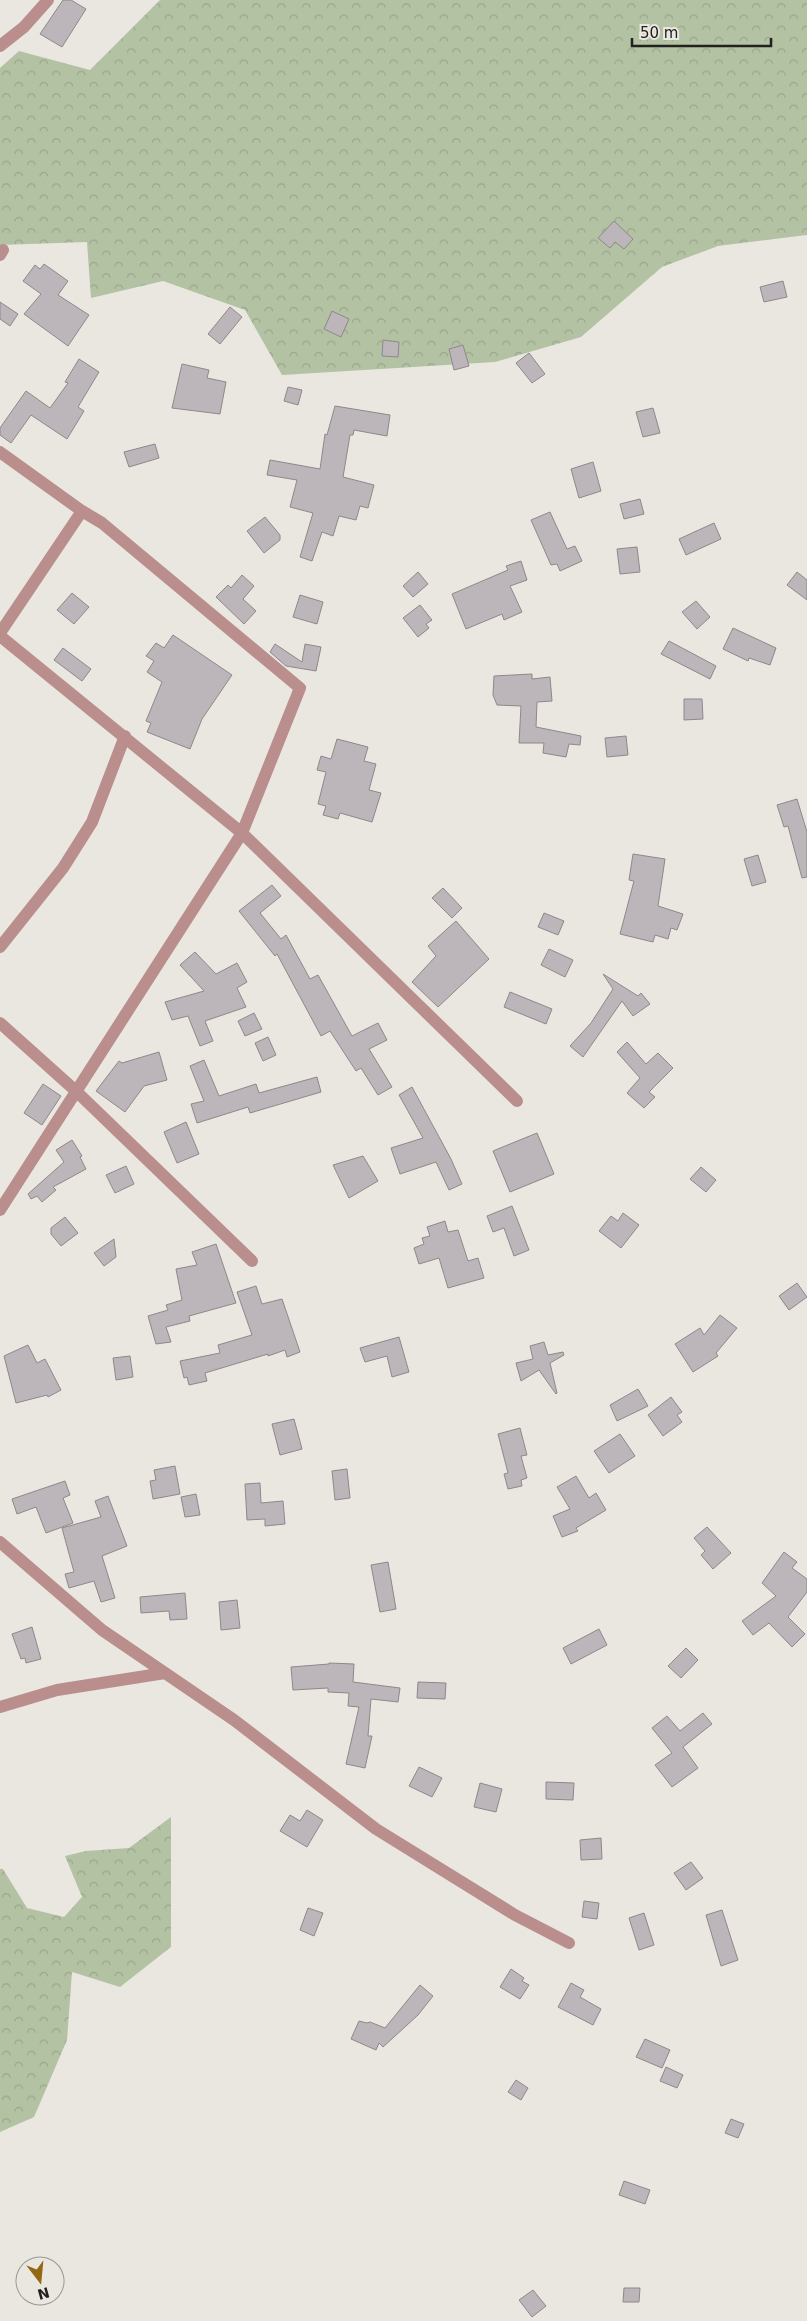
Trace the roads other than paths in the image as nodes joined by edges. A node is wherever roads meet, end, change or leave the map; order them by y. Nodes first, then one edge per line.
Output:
1 (48, 0) edge
2 (0, 46) edge
3 (0, 452) edge
4 (82, 511) junction
5 (0, 635) edge
6 (125, 736) junction
7 (242, 833) junction
8 (0, 947) edge
9 (0, 1023) edge
10 (77, 1092) junction
11 (517, 1101) dead end
12 (0, 1210) edge
13 (252, 1261) dead end
14 (0, 1542) edge
15 (165, 1673) junction
16 (0, 1707) edge
17 (569, 1943) dead end

1 - 2 street
3 - 4 street
4 - 5 street
4 - 7 street
5 - 6 street
6 - 7 street
6 - 8 street
7 - 10 street
7 - 11 street
9 - 10 street
10 - 12 street
10 - 13 street
14 - 15 street
15 - 16 street
15 - 17 street

